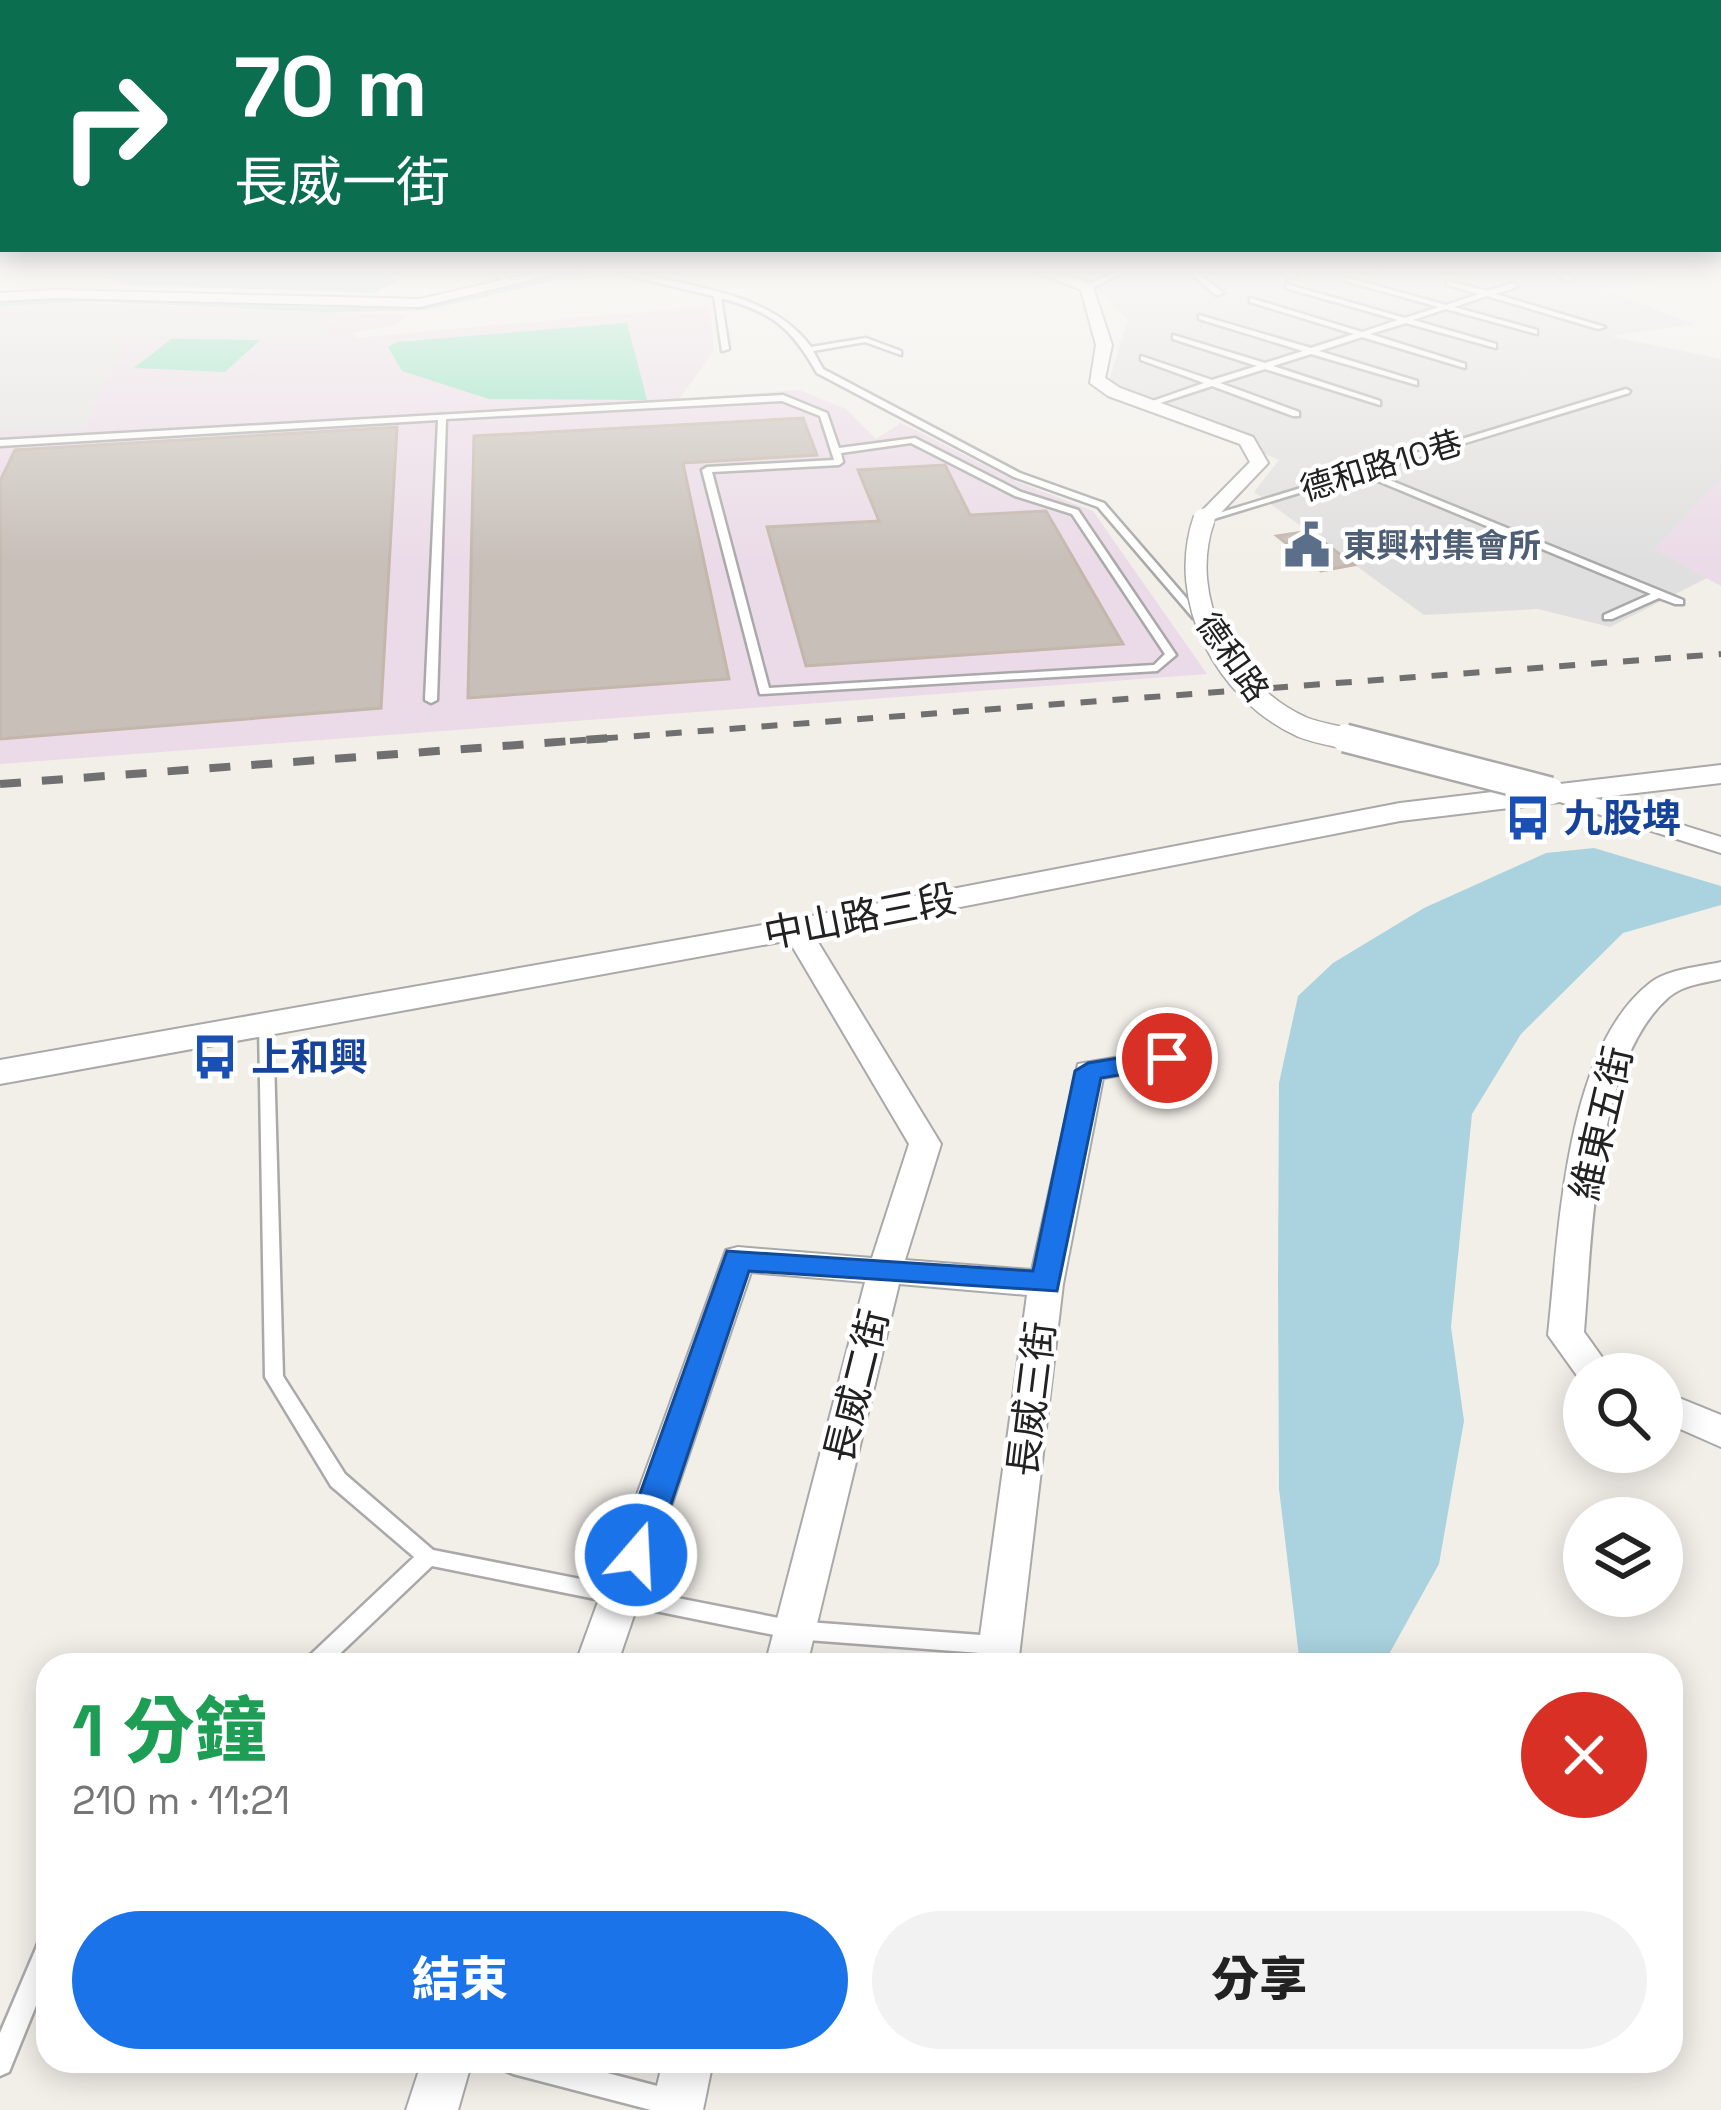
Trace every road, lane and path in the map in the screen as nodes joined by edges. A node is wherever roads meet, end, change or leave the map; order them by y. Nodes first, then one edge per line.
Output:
1 (818, 366) edge
2 (1099, 366) edge
3 (1167, 366) edge
4 (1264, 366) edge
5 (1266, 366) edge
6 (1364, 366) edge
7 (1212, 383) junction
8 (1414, 383) dead end
9 (1626, 391) dead end
10 (1377, 403) dead end
11 (1148, 404) junction
12 (1296, 414) dead end
13 (442, 418) junction
14 (0, 442) edge
15 (836, 452) junction
16 (1361, 471) junction
17 (1204, 519) junction
18 (1659, 594) junction
19 (1679, 602) dead end
20 (1197, 616) junction
21 (1608, 616) dead end
22 (431, 700) dead end
23 (1721, 774) edge
24 (1550, 791) junction
25 (1721, 845) edge
26 (796, 929) junction
27 (1721, 970) edge
28 (266, 1024) junction
29 (1167, 1058) dead end
30 (0, 1072) edge
31 (884, 1274) junction
32 (1046, 1283) junction
33 (1580, 1353) edge
34 (1683, 1415) edge
35 (1721, 1432) edge
36 (428, 1557) junction
37 (622, 1598) junction
38 (790, 1648) edge
39 (327, 1653) edge
40 (601, 1653) edge
41 (939, 1653) edge
42 (998, 1653) edge
43 (36, 1976) edge
44 (0, 2063) edge
45 (443, 2073) edge
46 (578, 2073) edge
47 (681, 2092) edge
48 (432, 2110) edge

1 - 20 lane
2 - 11 street
3 - 7 lane
4 - 7 lane
5 - 10 lane
6 - 8 lane
7 - 11 lane
7 - 12 lane
9 - 16 lane, 德和路10巷
11 - 17 street
13 - 14 lane
13 - 15 lane
13 - 22 lane
15 - 15 lane
16 - 17 lane, 德和路10巷
16 - 18 lane
17 - 20 street, 德和路, bridge
18 - 19 lane
18 - 21 lane
20 - 24 street, 德和路, bridge
23 - 24 street, 中山路三段
24 - 25 street, 德和路
24 - 26 street, 中山路三段
26 - 28 street, 中山路三段
26 - 31 street, 長威二街
27 - 33 street, 維東五街
28 - 30 street, 中山路三段
28 - 36 lane
29 - 32 street, 長威三街
31 - 32 street
31 - 37 street
31 - 38 street, 長威二街
32 - 42 street, 長威三街
34 - 35 street
36 - 37 lane
36 - 39 lane
37 - 38 lane
37 - 40 street
38 - 41 lane
43 - 44 lane
45 - 48 street
46 - 47 lane

